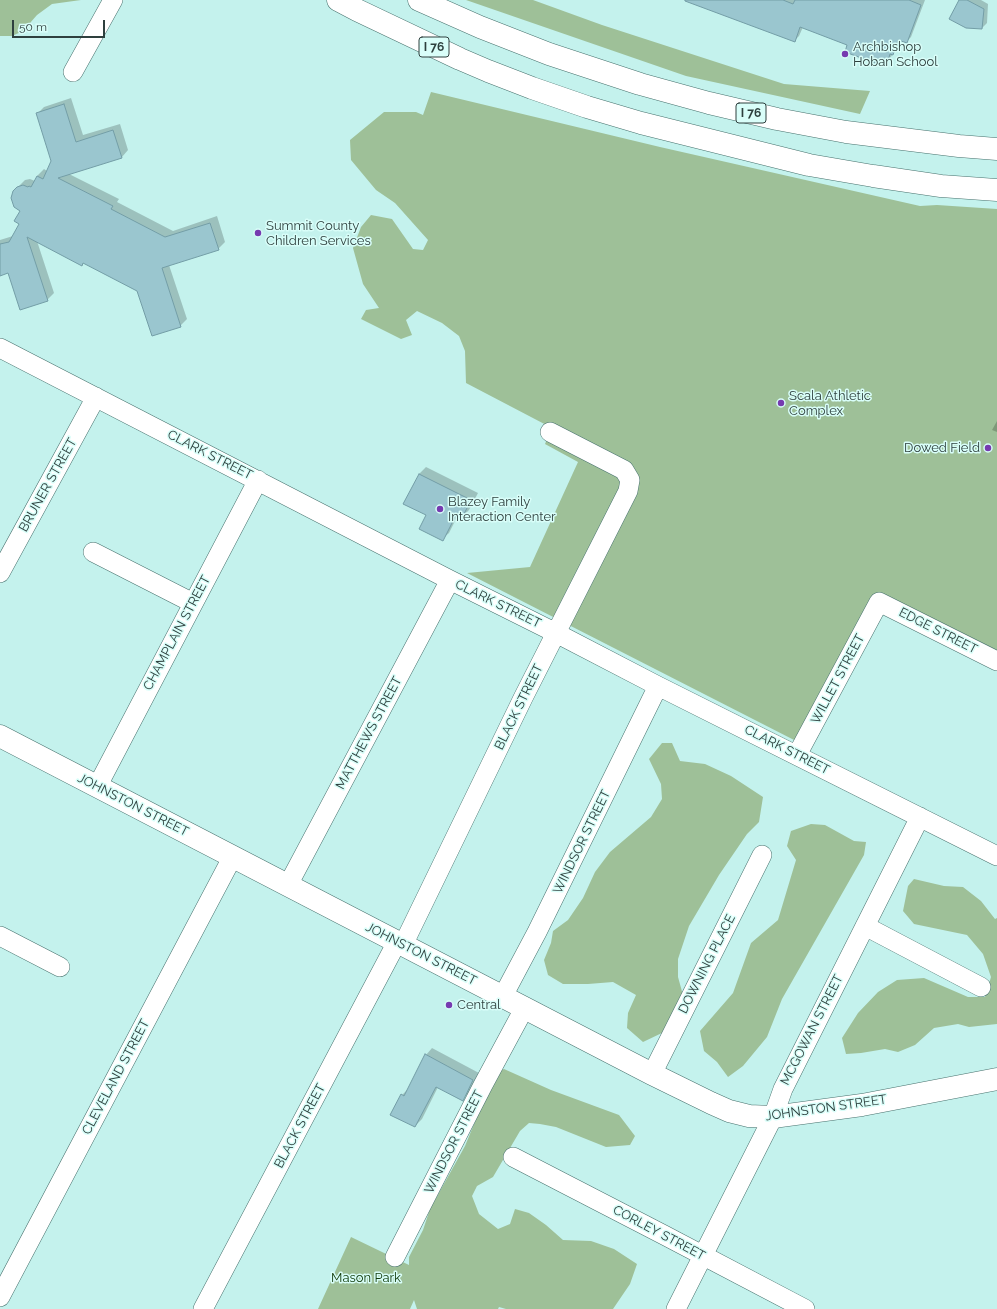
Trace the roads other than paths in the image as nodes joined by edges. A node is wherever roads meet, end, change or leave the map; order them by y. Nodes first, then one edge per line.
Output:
1 (113, 0) edge
2 (338, 0) edge
3 (419, 0) edge
4 (73, 72) dead end
5 (997, 149) edge
6 (997, 190) edge
7 (0, 348) edge
8 (96, 397) junction
9 (550, 432) dead end
10 (258, 480) junction
11 (7, 545) edge
12 (93, 552) dead end
13 (0, 573) edge
14 (450, 580) junction
15 (879, 602) joint
16 (193, 603) junction
17 (556, 633) junction
18 (997, 661) edge
19 (658, 686) junction
20 (0, 736) edge
21 (797, 755) junction
22 (96, 787) junction
23 (920, 817) junction
24 (762, 855) dead end
25 (233, 856) junction
26 (997, 856) edge
27 (288, 885) junction
28 (865, 926) junction
29 (0, 936) edge
30 (400, 944) junction
31 (60, 967) dead end
32 (981, 987) dead end
33 (503, 996) junction
34 (525, 1007) junction
35 (652, 1074) junction
36 (997, 1079) edge
37 (773, 1117) junction
38 (513, 1157) dead end
39 (703, 1255) junction
40 (395, 1257) dead end
41 (0, 1297) edge
42 (203, 1309) edge
43 (676, 1309) edge
44 (804, 1309) edge

1 - 4 street
2 - 6 main road, I 76
3 - 5 main road, I 76
7 - 8 street, CLARK STREET
8 - 10 street, CLARK STREET
8 - 11 street, BRUNER STREET
9 - 17 street, BLACK STREET
10 - 14 street, CLARK STREET
10 - 16 street, CHAMPLAIN STREET
11 - 13 street, BRUNER STREET
12 - 16 street
14 - 17 street, CLARK STREET
14 - 27 street, MATTHEWS STREET
15 - 18 street, EDGE STREET
15 - 21 street, WILLET STREET
16 - 22 street, CHAMPLAIN STREET
17 - 19 street, CLARK STREET
17 - 30 street, BLACK STREET
19 - 21 street, CLARK STREET
19 - 33 street, WINDSOR STREET
20 - 22 main road, JOHNSTON STREET
21 - 23 street, CLARK STREET
22 - 25 main road, JOHNSTON STREET
23 - 26 street, CLARK STREET
23 - 28 street, MCGOWAN STREET
24 - 35 street, DOWNING PLACE
25 - 27 main road, JOHNSTON STREET
25 - 41 street, CLEVELAND STREET
27 - 30 main road, JOHNSTON STREET
28 - 32 street
28 - 37 street, MCGOWAN STREET
29 - 31 street
30 - 33 main road, JOHNSTON STREET
30 - 42 street, BLACK STREET
33 - 34 main road, JOHNSTON STREET
34 - 35 main road, JOHNSTON STREET
34 - 40 street, WINDSOR STREET
35 - 37 main road, JOHNSTON STREET
36 - 37 main road, JOHNSTON STREET
37 - 39 street, MCGOWAN STREET
38 - 39 street, CORLEY STREET
39 - 43 street, MCGOWAN STREET
39 - 44 street, CORLEY STREET

